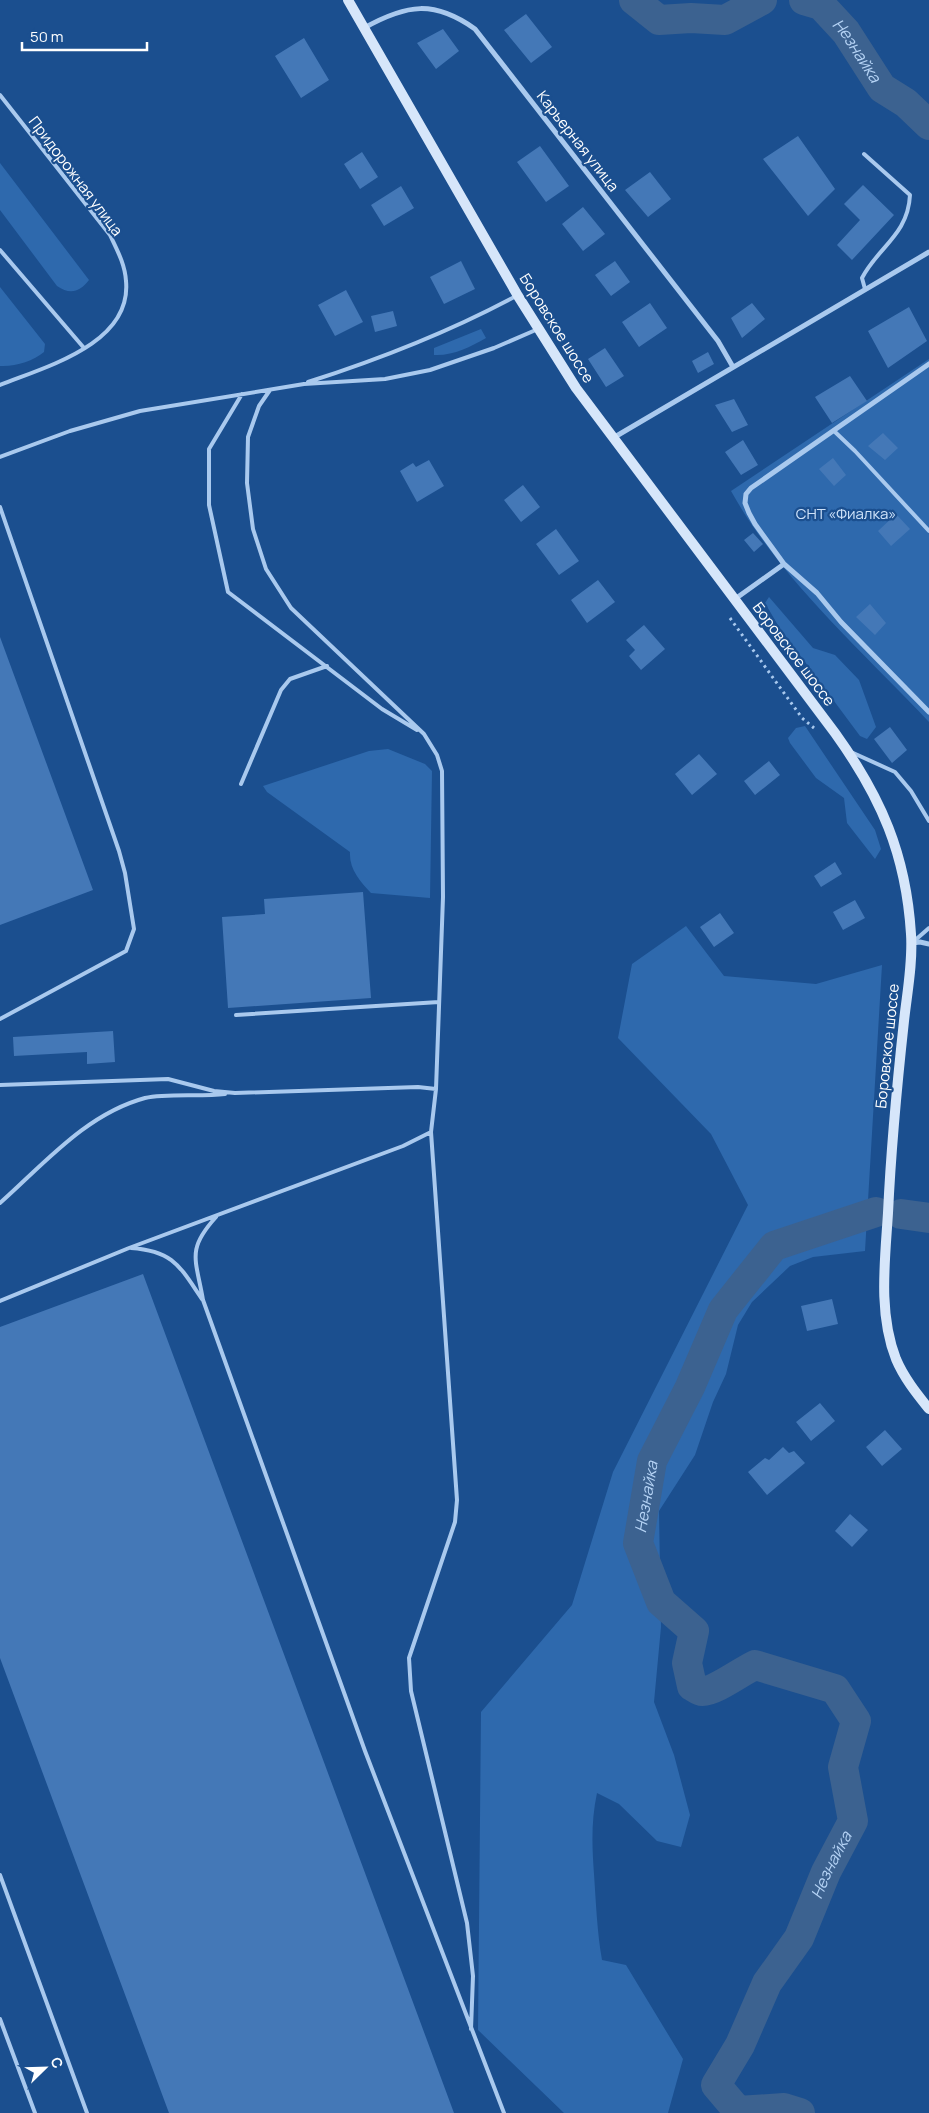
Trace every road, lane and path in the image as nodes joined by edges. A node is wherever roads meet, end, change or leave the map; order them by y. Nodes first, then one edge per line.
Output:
1 (348, 0) edge
2 (364, 28) junction
3 (0, 95) edge
4 (864, 154) dead end
5 (0, 250) edge
6 (929, 252) edge
7 (865, 289) junction
8 (518, 296) junction
9 (538, 329) junction
10 (84, 348) junction
11 (929, 364) edge
12 (733, 367) junction
13 (304, 384) junction
14 (0, 385) edge
15 (270, 390) junction
16 (242, 394) junction
17 (834, 430) junction
18 (612, 438) junction
19 (0, 457) edge
20 (0, 510) edge
21 (929, 531) edge
22 (784, 564) junction
23 (734, 599) junction
24 (327, 666) junction
25 (929, 712) edge
26 (424, 734) junction
27 (847, 750) junction
28 (241, 784) dead end
29 (929, 821) edge
30 (929, 928) edge
31 (912, 943) junction
32 (929, 944) edge
33 (439, 1002) junction
34 (236, 1016) dead end
35 (0, 1020) edge
36 (0, 1085) edge
37 (436, 1090) junction
38 (235, 1093) junction
39 (431, 1132) junction
40 (0, 1203) edge
41 (216, 1217) junction
42 (129, 1248) junction
43 (203, 1300) junction
44 (0, 1301) edge
45 (929, 1409) edge
46 (0, 1874) edge
47 (0, 2019) edge
48 (471, 2031) junction
49 (35, 2113) edge
50 (87, 2113) edge
51 (504, 2113) edge

1 - 2 main road, Боровское шоссе
2 - 8 main road, Боровское шоссе
2 - 12 street, Карьерная улица
3 - 10 lane, Придорожная улица
4 - 7 lane
5 - 10 lane
6 - 7 street
7 - 12 street
8 - 9 main road, Боровское шоссе
8 - 13 lane
9 - 13 lane
9 - 18 main road, Боровское шоссе
10 - 14 lane, Придорожная улица
11 - 17 street
12 - 18 street
13 - 15 lane
15 - 16 lane
15 - 26 lane
16 - 19 lane
16 - 24 lane
17 - 21 lane
17 - 22 street
18 - 23 main road, Боровское шоссе
20 - 35 lane
22 - 23 street
22 - 25 street
23 - 27 main road, Боровское шоссе
24 - 26 lane
24 - 28 lane
26 - 33 lane
27 - 29 lane
27 - 31 main road, Боровское шоссе
30 - 31 lane
31 - 32 street
31 - 45 main road, Боровское шоссе
33 - 34 lane
33 - 37 lane
36 - 38 lane
37 - 38 lane
37 - 39 lane
38 - 40 lane
39 - 41 lane
39 - 48 lane
41 - 42 lane
41 - 43 lane
42 - 43 lane
42 - 44 lane
43 - 48 lane
46 - 50 lane
47 - 49 lane
48 - 51 lane

